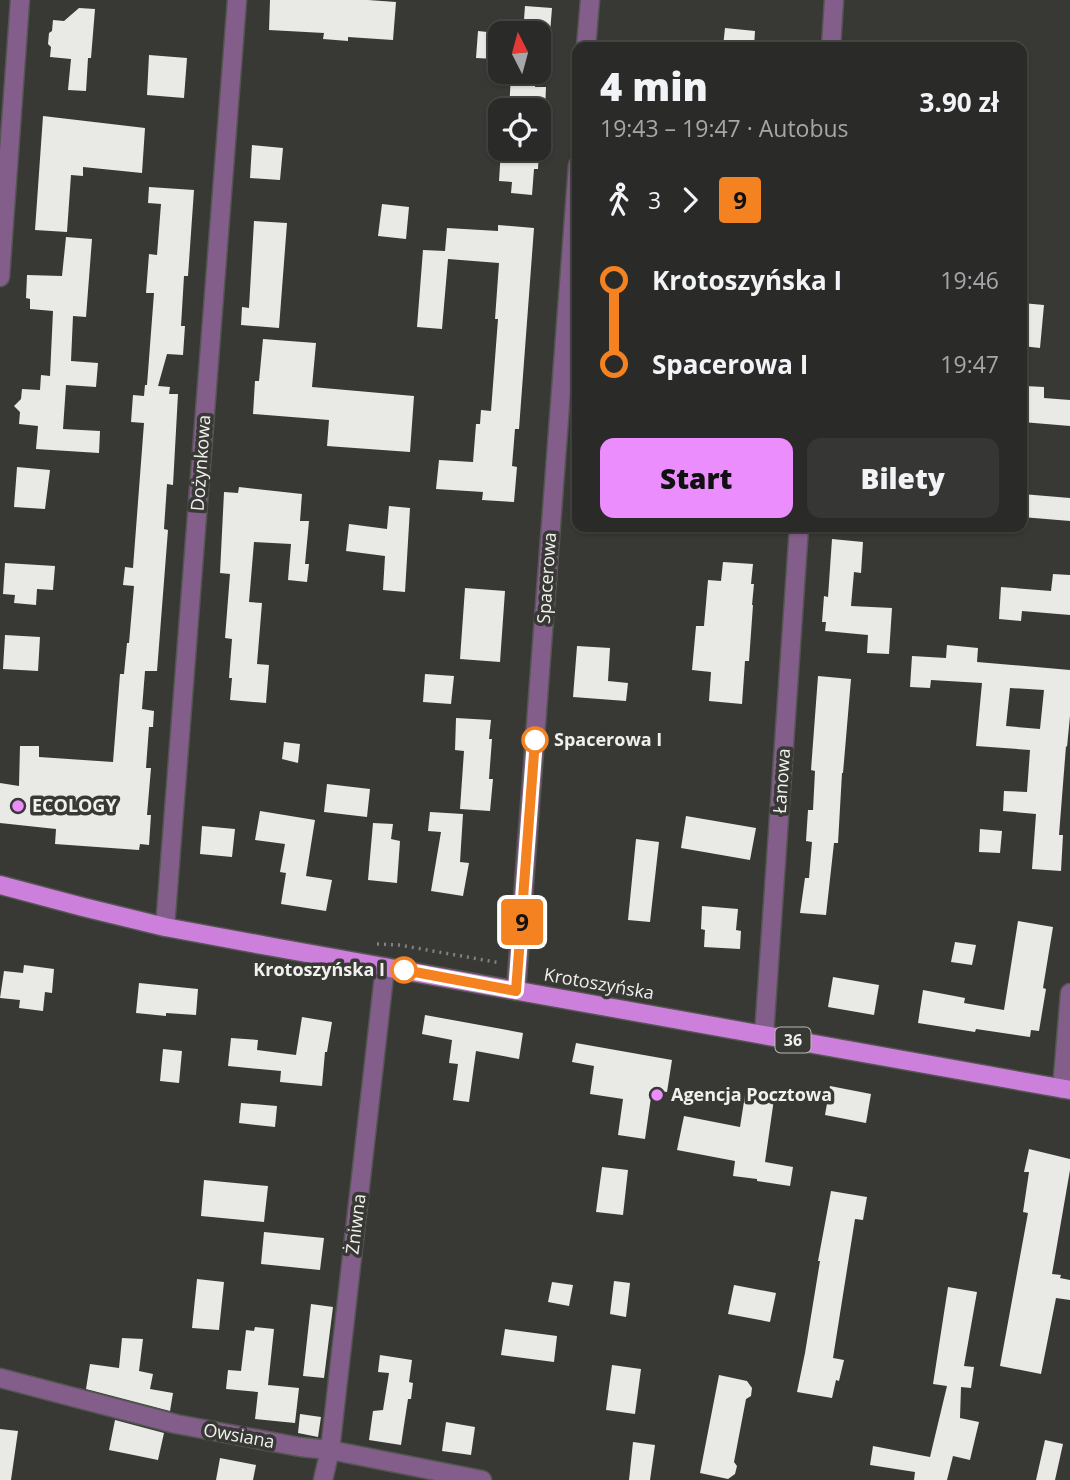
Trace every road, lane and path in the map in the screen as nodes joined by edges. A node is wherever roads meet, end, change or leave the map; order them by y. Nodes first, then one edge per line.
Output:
1 (20, 0) edge
2 (237, 0) edge
3 (590, 0) edge
4 (834, 0) edge
5 (586, 42) edge
6 (831, 42) edge
7 (572, 245) edge
8 (0, 276) edge
9 (799, 532) edge
10 (0, 885) edge
11 (165, 927) junction
12 (385, 967) junction
13 (516, 991) junction
14 (1070, 993) edge
15 (764, 1035) junction
16 (1066, 1089) edge
17 (0, 1378) edge
18 (330, 1450) junction
19 (323, 1480) edge
20 (482, 1480) edge

1 - 8 street
2 - 11 street, Dożynkowa
3 - 5 street
4 - 6 street
7 - 13 street, Spacerowa
9 - 15 street, Łanowa
10 - 11 main road, Krotoszyńska / 36
11 - 12 main road, Krotoszyńska / 36
12 - 13 main road, Krotoszyńska / 36
12 - 18 street, Żniwna
13 - 15 main road, Krotoszyńska / 36
14 - 16 street
15 - 16 main road, Krotoszyńska / 36
17 - 18 street, Owsiana
18 - 19 street, Żniwna
18 - 20 street, Owsiana

